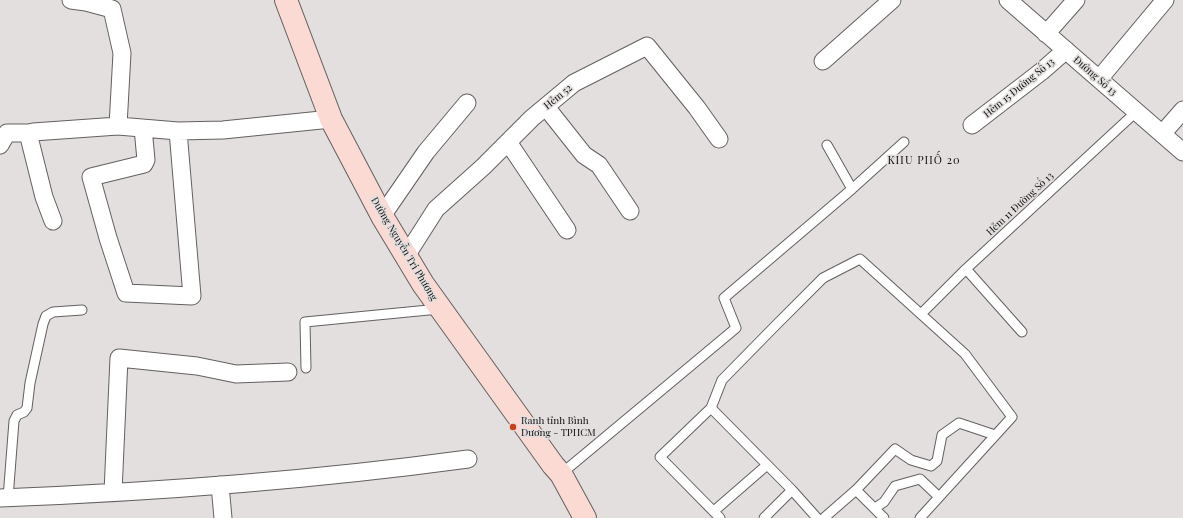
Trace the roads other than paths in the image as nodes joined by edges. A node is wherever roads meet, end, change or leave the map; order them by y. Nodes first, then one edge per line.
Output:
1 (71, 0) edge
2 (286, 0) edge
3 (892, 0) edge
4 (1008, 0) edge
5 (1076, 0) edge
6 (1165, 0) edge
7 (112, 4) edge
8 (1046, 34) junction
9 (1066, 50) junction
10 (823, 61) dead end
11 (1099, 79) junction
12 (467, 103) dead end
13 (546, 107) junction
14 (1183, 110) edge
15 (1136, 112) junction
16 (331, 119) junction
17 (972, 125) dead end
18 (118, 126) junction
19 (143, 128) junction
20 (178, 131) junction
21 (28, 133) junction
22 (1162, 134) junction
23 (2, 136) edge
24 (719, 139) dead end
25 (508, 142) junction
26 (904, 142) dead end
27 (827, 145) dead end
28 (1183, 152) edge
29 (852, 189) junction
30 (630, 211) dead end
31 (382, 216) junction
32 (53, 221) dead end
33 (567, 230) dead end
34 (406, 256) junction
35 (966, 269) junction
36 (440, 308) junction
37 (82, 310) dead end
38 (921, 314) junction
39 (1022, 332) dead end
40 (306, 368) dead end
41 (288, 372) dead end
42 (711, 408) junction
43 (995, 435) junction
44 (468, 459) dead end
45 (768, 465) junction
46 (561, 474) junction
47 (220, 485) junction
48 (792, 490) junction
49 (856, 490) junction
50 (113, 492) junction
51 (939, 497) junction
52 (4, 498) edge
53 (875, 508) junction
54 (717, 515) edge
55 (829, 517) edge
56 (223, 518) edge
57 (585, 518) edge
58 (764, 518) edge
59 (817, 518) edge
60 (884, 518) edge
61 (920, 518) edge

1 - 7 street
2 - 16 main road, Đường Nguyễn Tri Phương
3 - 10 street
4 - 8 street, Đường Số 13
5 - 8 street
6 - 11 street
7 - 18 street
8 - 9 street, Đường Số 13
9 - 11 street, Đường Số 13
9 - 17 street, Hẻm 15 Đường Số 13
11 - 15 street, Đường Số 13
12 - 31 street
13 - 24 street, Hẻm 52
13 - 25 street, Hẻm 52
13 - 30 street
14 - 22 street
15 - 22 street, Đường Số 13
15 - 35 lane, Hẻm 11 Đường Số 13
16 - 20 street
16 - 31 main road, Đường Nguyễn Tri Phương
18 - 19 street
18 - 21 street
19 - 20 street
19 - 20 street
21 - 23 street
21 - 32 street
22 - 28 street, Đường Số 13
25 - 33 street
25 - 34 street, Hẻm 52
26 - 29 lane
27 - 29 lane
29 - 46 lane
31 - 34 main road, Đường Nguyễn Tri Phương
34 - 36 main road, Đường Nguyễn Tri Phương
35 - 38 lane, Hẻm 11 Đường Số 13
35 - 39 lane
36 - 40 lane
36 - 46 main road, Đường Nguyễn Tri Phương
37 - 52 lane
38 - 42 lane
38 - 43 lane
41 - 50 street
42 - 45 lane
42 - 54 lane
43 - 49 lane
43 - 51 lane
44 - 47 street
45 - 48 lane
45 - 54 lane
46 - 57 main road, Đường Nguyễn Tri Phương
47 - 50 street
47 - 56 street
48 - 58 lane
48 - 59 lane
49 - 53 lane
49 - 55 lane
50 - 52 street
51 - 53 lane
51 - 61 lane
53 - 60 lane

